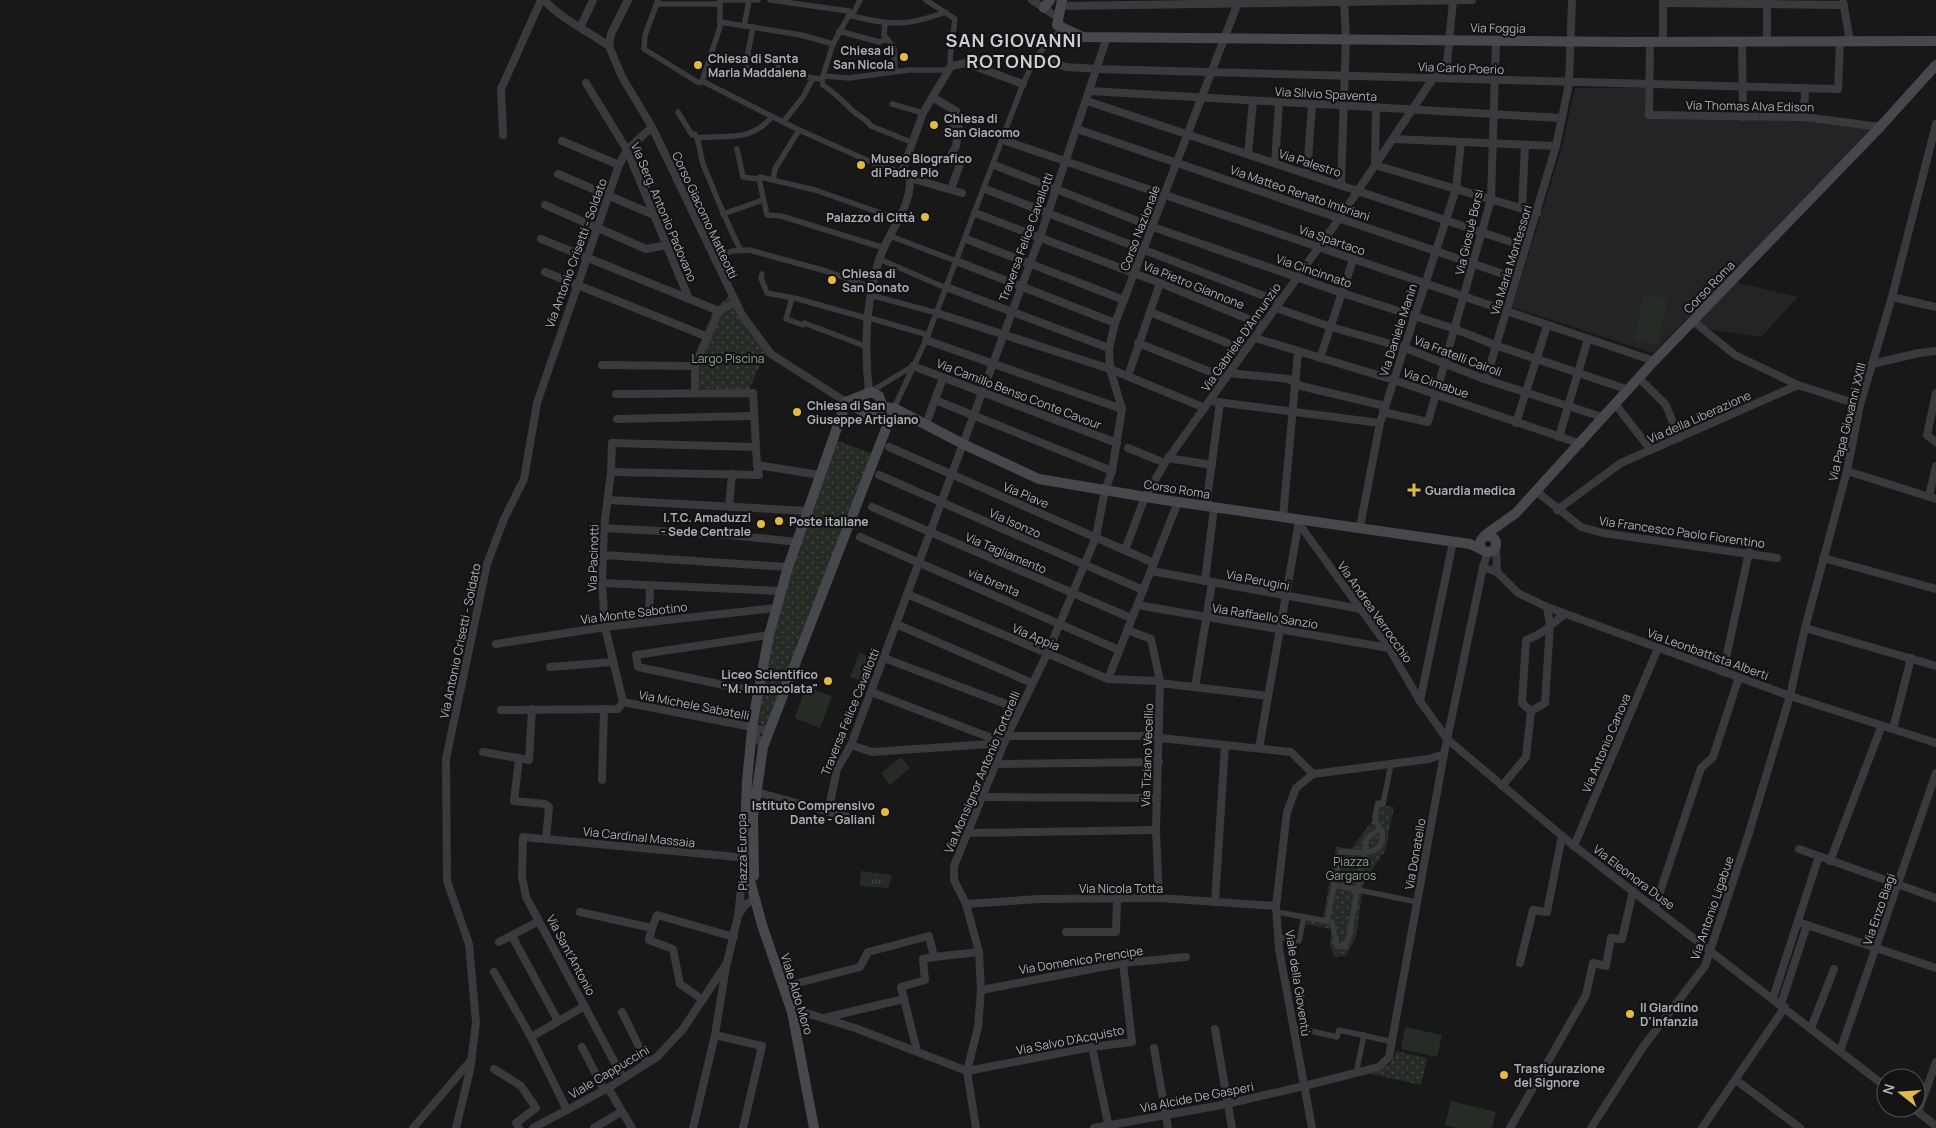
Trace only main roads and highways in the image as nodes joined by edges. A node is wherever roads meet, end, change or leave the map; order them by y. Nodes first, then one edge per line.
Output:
1 (1061, 3) edge
2 (1936, 41) edge
3 (1936, 65) edge
4 (866, 393) junction
5 (846, 402) junction
6 (894, 408) junction
7 (880, 409) junction
8 (863, 412) junction
9 (889, 422) junction
10 (758, 743) junction
11 (748, 858) junction
12 (755, 899) joint
13 (814, 1128) edge

1 - 2 main road, Via Foggia
3 - 6 main road, Corso Roma
4 - 5 main road
4 - 7 main road
4 - 8 main road
5 - 8 main road
5 - 10 main road, Piazza Europa
6 - 7 main road, Corso Roma
6 - 9 main road, Piazza Europa
7 - 8 main road
7 - 9 main road
9 - 10 main road, Piazza Europa
10 - 11 main road, Piazza Europa
10 - 11 main road, Piazza Europa
11 - 12 main road, Piazza Europa
12 - 13 main road, Viale Aldo Moro

